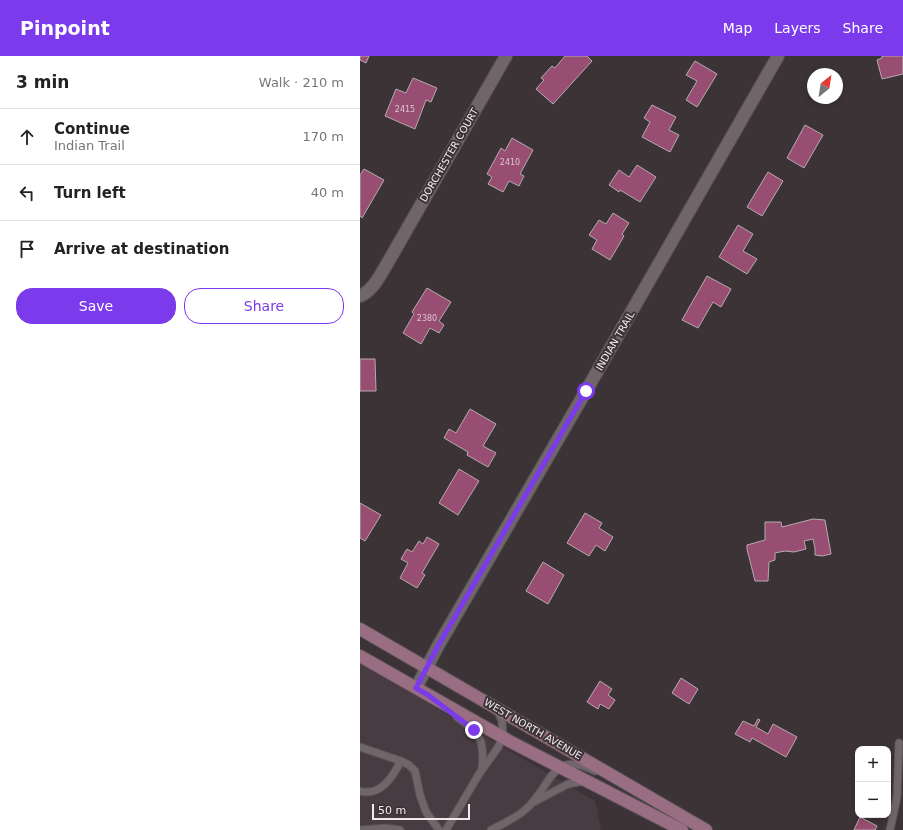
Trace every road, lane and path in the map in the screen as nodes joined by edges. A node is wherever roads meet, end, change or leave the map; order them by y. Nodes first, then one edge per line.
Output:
1 (506, 56) edge
2 (778, 56) edge
3 (360, 296) edge
4 (360, 629) edge
5 (360, 656) edge
6 (427, 668) junction
7 (416, 688) junction
8 (428, 695) junction
9 (496, 707) junction
10 (503, 738) junction
11 (898, 744) dead end
12 (360, 747) edge
13 (401, 761) junction
14 (560, 767) junction
15 (482, 769) junction
16 (587, 781) junction
17 (360, 791) edge
18 (532, 803) junction
19 (670, 808) junction
20 (361, 830) edge
21 (400, 830) edge
22 (439, 830) edge
23 (446, 830) edge
24 (491, 830) edge
25 (682, 830) edge
26 (706, 830) edge
27 (890, 830) edge

1 - 3 street, DORCHESTER COURT
2 - 6 street, INDIAN TRAIL
4 - 6 main road, WEST NORTH AVENUE
5 - 7 main road, WEST NORTH AVENUE
6 - 7 street, INDIAN TRAIL
6 - 9 main road, WEST NORTH AVENUE
7 - 8 main road, WEST NORTH AVENUE
8 - 10 main road, WEST NORTH AVENUE
8 - 15 lane
9 - 10 lane
9 - 19 main road, WEST NORTH AVENUE
10 - 14 main road, WEST NORTH AVENUE
10 - 15 lane
11 - 27 lane
12 - 13 lane
13 - 17 lane
13 - 22 lane
14 - 16 main road, WEST NORTH AVENUE
14 - 18 lane
14 - 19 lane
15 - 23 lane
16 - 18 lane
16 - 25 main road, WEST NORTH AVENUE
18 - 24 lane
19 - 26 main road, WEST NORTH AVENUE
20 - 21 lane

